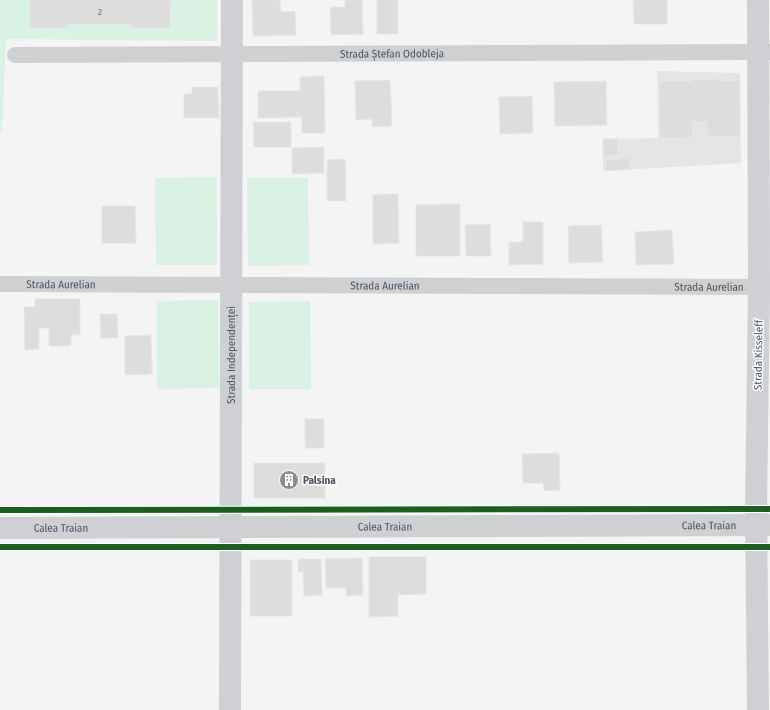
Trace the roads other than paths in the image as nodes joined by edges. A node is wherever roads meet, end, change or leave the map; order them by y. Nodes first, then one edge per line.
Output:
1 (232, 0) edge
2 (758, 0) edge
3 (764, 52) edge
4 (232, 53) junction
5 (15, 55) dead end
6 (0, 284) edge
7 (231, 286) junction
8 (765, 287) edge
9 (763, 525) edge
10 (232, 527) junction
11 (0, 528) edge
12 (230, 710) edge
13 (758, 710) edge

1 - 4 street, Strada Independenței
2 - 3 street, Strada Kisseleff
3 - 4 street, Strada Ștefan Odobleja
3 - 8 street, Strada Kisseleff
4 - 5 street, Strada Ștefan Odobleja
4 - 7 street, Strada Independenței
6 - 7 street, Strada Aurelian
7 - 8 street, Strada Aurelian
7 - 10 street, Strada Independenței
8 - 9 street, Strada Kisseleff
9 - 10 street, Calea Traian
9 - 13 street, Strada Kisseleff
10 - 11 street, Calea Traian
10 - 12 street, Strada Independenței

